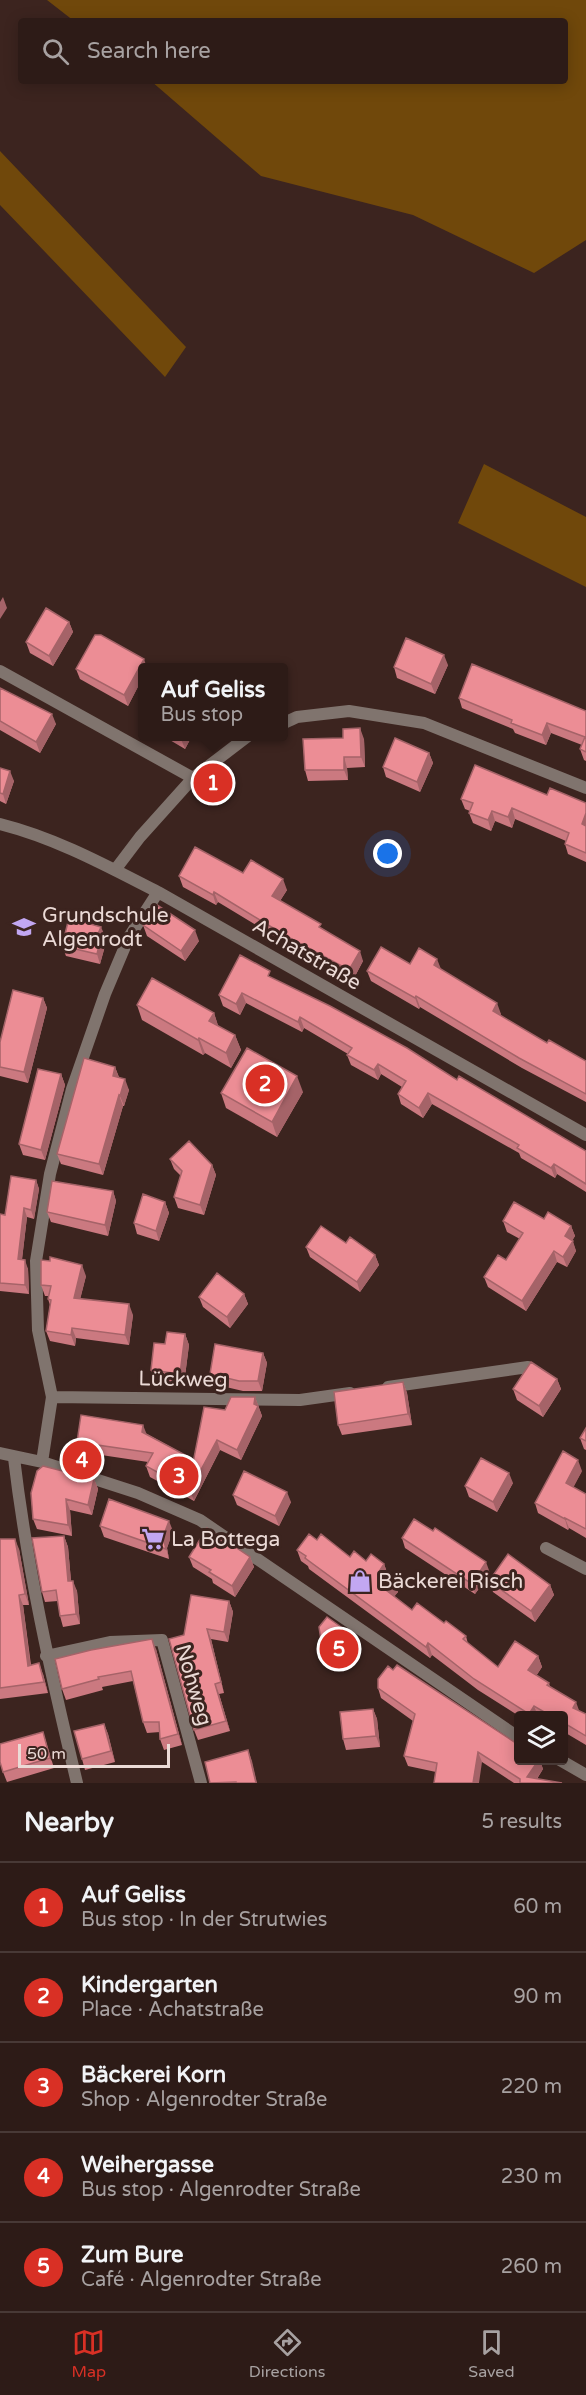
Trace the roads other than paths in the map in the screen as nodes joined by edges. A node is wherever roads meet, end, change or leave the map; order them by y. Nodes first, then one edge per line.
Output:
1 (0, 671) edge
2 (288, 721) edge
3 (241, 741) edge
4 (193, 778) junction
5 (586, 788) edge
6 (0, 824) edge
7 (115, 870) junction
8 (158, 892) junction
9 (586, 1135) edge
10 (528, 1366) edge
11 (51, 1397) junction
12 (0, 1453) edge
13 (15, 1458) junction
14 (42, 1462) junction
15 (546, 1548) dead end
16 (586, 1569) edge
17 (46, 1656) junction
18 (514, 1734) edge
19 (567, 1765) edge
20 (586, 1775) edge
21 (77, 1783) edge
22 (201, 1783) edge

1 - 4 street
2 - 5 street
3 - 4 street
4 - 7 street
6 - 7 street, Achatstraße
7 - 8 street, Achatstraße
8 - 9 street, Achatstraße
8 - 11 street
10 - 11 street, Lückweg
11 - 14 street
12 - 13 street
13 - 14 street
13 - 17 street
14 - 18 street
15 - 16 street
17 - 21 street
17 - 22 street, Nohweg
19 - 20 street

